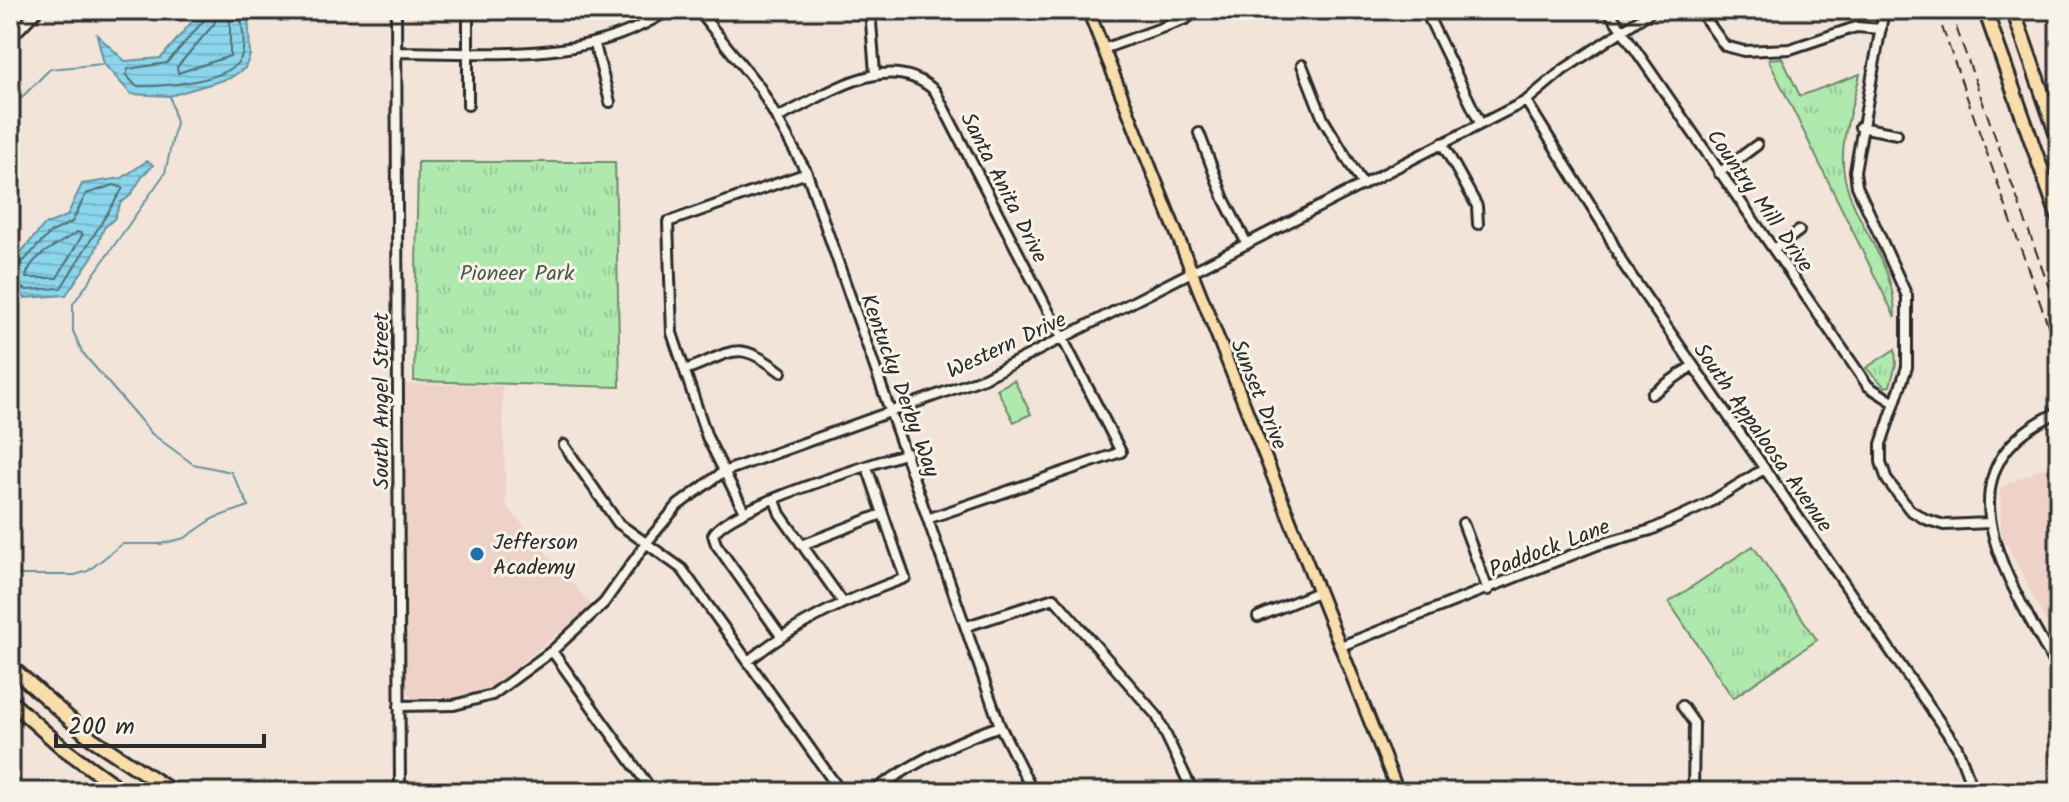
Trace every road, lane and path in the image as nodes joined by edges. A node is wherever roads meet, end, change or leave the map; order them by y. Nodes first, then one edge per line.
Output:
1 (38, 10) edge
2 (396, 10) edge
3 (468, 10) edge
4 (669, 10) edge
5 (698, 10) edge
6 (870, 10) edge
7 (1088, 10) edge
8 (1197, 10) edge
9 (1425, 10) edge
10 (1608, 10) edge
11 (1653, 10) edge
12 (1699, 10) edge
13 (1884, 10) edge
14 (1985, 10) edge
15 (2013, 10) edge
16 (1881, 29) junction
17 (1623, 31) junction
18 (10, 39) edge
19 (595, 45) junction
20 (1103, 49) junction
21 (397, 52) junction
22 (468, 52) junction
23 (1302, 65) dead end
24 (875, 73) junction
25 (1526, 101) junction
26 (610, 102) dead end
27 (468, 105) dead end
28 (779, 117) junction
29 (1480, 123) junction
30 (1860, 127) junction
31 (1199, 133) dead end
32 (1897, 134) dead end
33 (2059, 141) edge
34 (1442, 143) junction
35 (1757, 145) dead end
36 (807, 173) junction
37 (1719, 173) junction
38 (1363, 185) junction
39 (2059, 219) edge
40 (1478, 224) dead end
41 (1799, 231) dead end
42 (1247, 244) junction
43 (1774, 249) junction
44 (1191, 273) junction
45 (1061, 340) junction
46 (1692, 366) junction
47 (685, 370) junction
48 (781, 372) dead end
49 (1652, 394) dead end
50 (1893, 402) junction
51 (890, 412) junction
52 (2057, 413) edge
53 (564, 445) dead end
54 (907, 453) junction
55 (867, 467) junction
56 (1764, 469) junction
57 (723, 472) junction
58 (775, 500) junction
59 (744, 511) junction
60 (882, 514) junction
61 (930, 518) junction
62 (1463, 523) dead end
63 (1989, 523) junction
64 (647, 542) junction
65 (802, 545) junction
66 (1488, 590) junction
67 (1318, 592) junction
68 (842, 601) junction
69 (1258, 617) dead end
70 (967, 626) junction
71 (781, 636) junction
72 (1341, 646) junction
73 (552, 651) junction
74 (748, 661) junction
75 (10, 666) edge
76 (2059, 673) edge
77 (10, 701) edge
78 (399, 706) junction
79 (1682, 706) dead end
80 (1000, 726) junction
81 (124, 792) edge
82 (173, 792) edge
83 (400, 792) edge
84 (653, 792) edge
85 (841, 792) edge
86 (872, 792) edge
87 (1033, 792) edge
88 (1193, 792) edge
89 (1398, 792) edge
90 (1693, 792) edge
91 (1974, 792) edge

1 - 18 street
2 - 21 street, South Angel Street
3 - 22 street
4 - 19 street
5 - 28 street, Kentucky Derby Way
6 - 24 street
7 - 20 main road, Sunset Drive
8 - 20 street
9 - 29 street
10 - 17 street, Country Mill Drive
11 - 17 street, Western Drive
12 - 16 street
13 - 16 street
14 - 39 highway
15 - 33 highway
16 - 30 street
17 - 25 street, Western Drive
17 - 37 street, Country Mill Drive
19 - 22 street
19 - 26 street
20 - 44 main road, Sunset Drive
21 - 22 street
21 - 78 street, South Angel Street
22 - 27 street
23 - 38 street
24 - 28 street, Santa Anita Drive
24 - 45 street, Santa Anita Drive
25 - 29 street, Western Drive
25 - 46 street, South Appaloosa Avenue
28 - 36 street, Kentucky Derby Way
29 - 34 street, Western Drive
30 - 32 street
30 - 50 street
31 - 42 street
34 - 38 street, Western Drive
34 - 40 street
35 - 37 street
36 - 47 street
36 - 51 street, Kentucky Derby Way
37 - 43 street, Country Mill Drive
38 - 42 street, Western Drive
41 - 43 street
42 - 44 street, Western Drive
43 - 50 street, Country Mill Drive
44 - 45 street, Western Drive
44 - 67 main road, Sunset Drive
45 - 51 street, Western Drive
45 - 61 street, Santa Anita Drive
46 - 49 street
46 - 56 street, South Appaloosa Avenue
47 - 48 street
47 - 57 street
50 - 63 street
51 - 54 street, Kentucky Derby Way
51 - 57 street, Western Drive
52 - 63 street
53 - 64 street
54 - 55 street
54 - 61 street, Kentucky Derby Way
55 - 58 street
55 - 60 street
56 - 66 street, Paddock Lane
56 - 91 street, South Appaloosa Avenue
57 - 59 street
57 - 64 street, Western Drive
58 - 59 street
58 - 65 street
59 - 71 street
60 - 65 street
60 - 68 street
61 - 70 street, Kentucky Derby Way
62 - 66 street
63 - 76 street
64 - 73 street, Western Drive
64 - 74 street
65 - 68 street
66 - 72 street, Paddock Lane
67 - 69 street
67 - 72 main road, Sunset Drive
68 - 71 street
70 - 80 street, Kentucky Derby Way
70 - 88 street
71 - 74 street
72 - 89 main road, Sunset Drive
73 - 78 street, Western Drive
73 - 84 street
74 - 85 street
75 - 82 highway
77 - 81 highway
78 - 83 street, South Angel Street
79 - 90 street
80 - 86 street
80 - 87 street, Kentucky Derby Way

